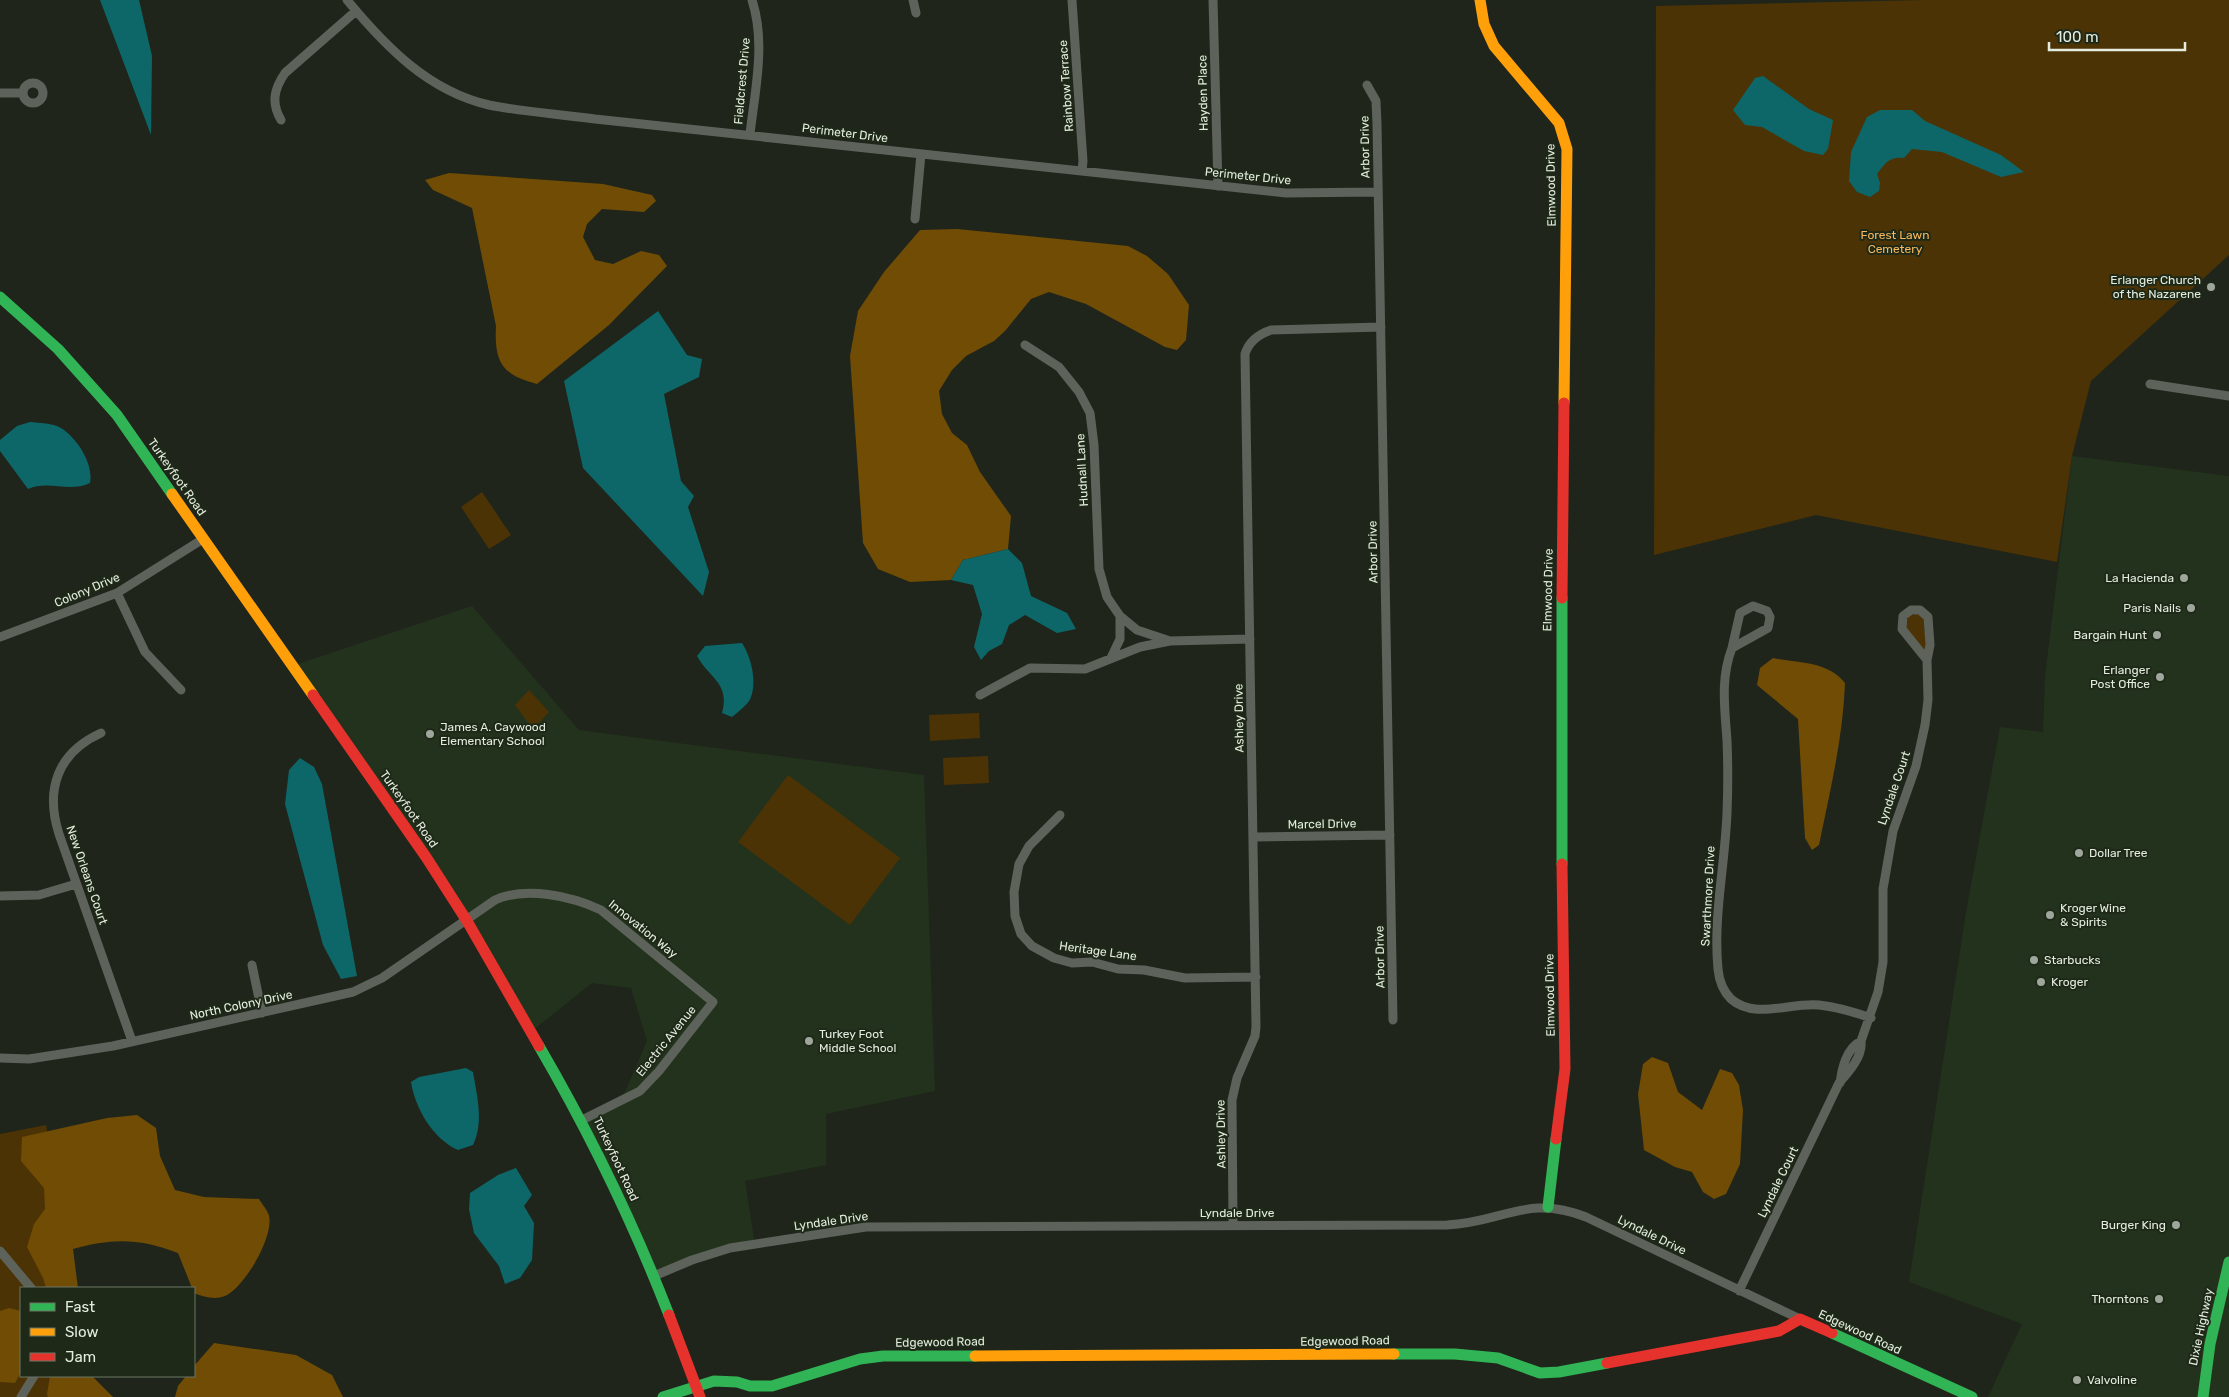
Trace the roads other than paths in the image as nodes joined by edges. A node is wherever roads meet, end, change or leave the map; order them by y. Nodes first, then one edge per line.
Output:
1 (347, 0) edge
2 (752, 0) edge
3 (913, 0) edge
4 (1072, 0) edge
5 (1213, 0) edge
6 (1480, 0) edge
7 (356, 11) junction
8 (916, 13) dead end
9 (1367, 85) dead end
10 (0, 93) edge
11 (23, 94) dead end
12 (281, 120) dead end
13 (750, 134) junction
14 (921, 154) junction
15 (1082, 171) junction
16 (1218, 186) junction
17 (1378, 192) junction
18 (915, 219) dead end
19 (0, 297) edge
20 (1381, 327) junction
21 (1025, 345) dead end
22 (2150, 384) dead end
23 (2229, 396) edge
24 (203, 539) junction
25 (117, 593) junction
26 (1120, 616) junction
27 (0, 637) edge
28 (1250, 639) junction
29 (1170, 641) junction
30 (1732, 648) junction
31 (1110, 658) junction
32 (1927, 660) junction
33 (181, 690) dead end
34 (980, 695) dead end
35 (101, 733) dead end
36 (1060, 815) dead end
37 (1390, 835) junction
38 (1254, 837) junction
39 (76, 884) junction
40 (0, 896) edge
41 (467, 921) junction
42 (252, 965) dead end
43 (1256, 977) junction
44 (712, 1002) joint
45 (262, 1013) junction
46 (1871, 1018) junction
47 (1394, 1020) dead end
48 (132, 1041) junction
49 (0, 1058) edge
50 (582, 1120) junction
51 (1548, 1207) junction
52 (1233, 1225) junction
53 (0, 1251) edge
54 (2229, 1262) edge
55 (654, 1276) junction
56 (30, 1287) edge
57 (1739, 1291) junction
58 (1800, 1319) junction
59 (33, 1377) edge
60 (696, 1384) junction
61 (21, 1397) edge
62 (663, 1397) edge
63 (700, 1397) edge
64 (1972, 1397) edge
65 (2204, 1397) edge

1 - 7 street, Perimeter Drive
2 - 13 street, Fieldcrest Drive
3 - 8 street
4 - 15 street, Rainbow Terrace
5 - 16 street, Hayden Place
6 - 51 street, Elmwood Drive
7 - 12 street
7 - 13 street, Perimeter Drive
9 - 17 street, Arbor Drive
10 - 11 street
13 - 14 street, Perimeter Drive
14 - 15 street, Perimeter Drive
14 - 18 street
15 - 16 street, Perimeter Drive
16 - 17 street, Perimeter Drive
17 - 20 street, Arbor Drive
19 - 24 street, Turkeyfoot Road
20 - 28 street, Ashley Drive
20 - 37 street, Arbor Drive
21 - 26 street, Hudnall Lane
22 - 23 street
24 - 25 street, Colony Drive
24 - 41 street, Turkeyfoot Road
25 - 27 street, Colony Drive
25 - 33 street
26 - 29 street, Hudnall Lane
26 - 31 street
28 - 29 street, Hudnall Lane
28 - 38 street, Ashley Drive
29 - 31 street, Hudnall Lane
30 - 30 street, Swarthmore Drive
30 - 46 street, Swarthmore Drive
31 - 34 street, Hudnall Lane
32 - 32 street, Lyndale Court
32 - 46 street, Lyndale Court
35 - 39 street, New Orleans Court
36 - 43 street, Heritage Lane
37 - 38 street, Marcel Drive
37 - 47 street, Arbor Drive
38 - 43 street, Ashley Drive
39 - 40 street
39 - 48 street, New Orleans Court
41 - 44 street, Innovation Way
41 - 45 street, North Colony Drive
41 - 50 street, Turkeyfoot Road
42 - 45 street
43 - 52 street, Ashley Drive
44 - 50 street, Electric Avenue
45 - 48 street, North Colony Drive
46 - 57 street, Lyndale Court
48 - 49 street, North Colony Drive
50 - 55 street, Turkeyfoot Road
51 - 52 street, Lyndale Drive
51 - 57 street, Lyndale Drive
52 - 55 street, Lyndale Drive
53 - 56 street
54 - 65 street, Dixie Highway
55 - 60 street, Turkeyfoot Road
57 - 58 street, Lyndale Drive
58 - 60 street, Edgewood Road
58 - 64 street, Edgewood Road
59 - 61 street
60 - 62 street, Edgewood Road
60 - 63 street, Turkeyfoot Road

